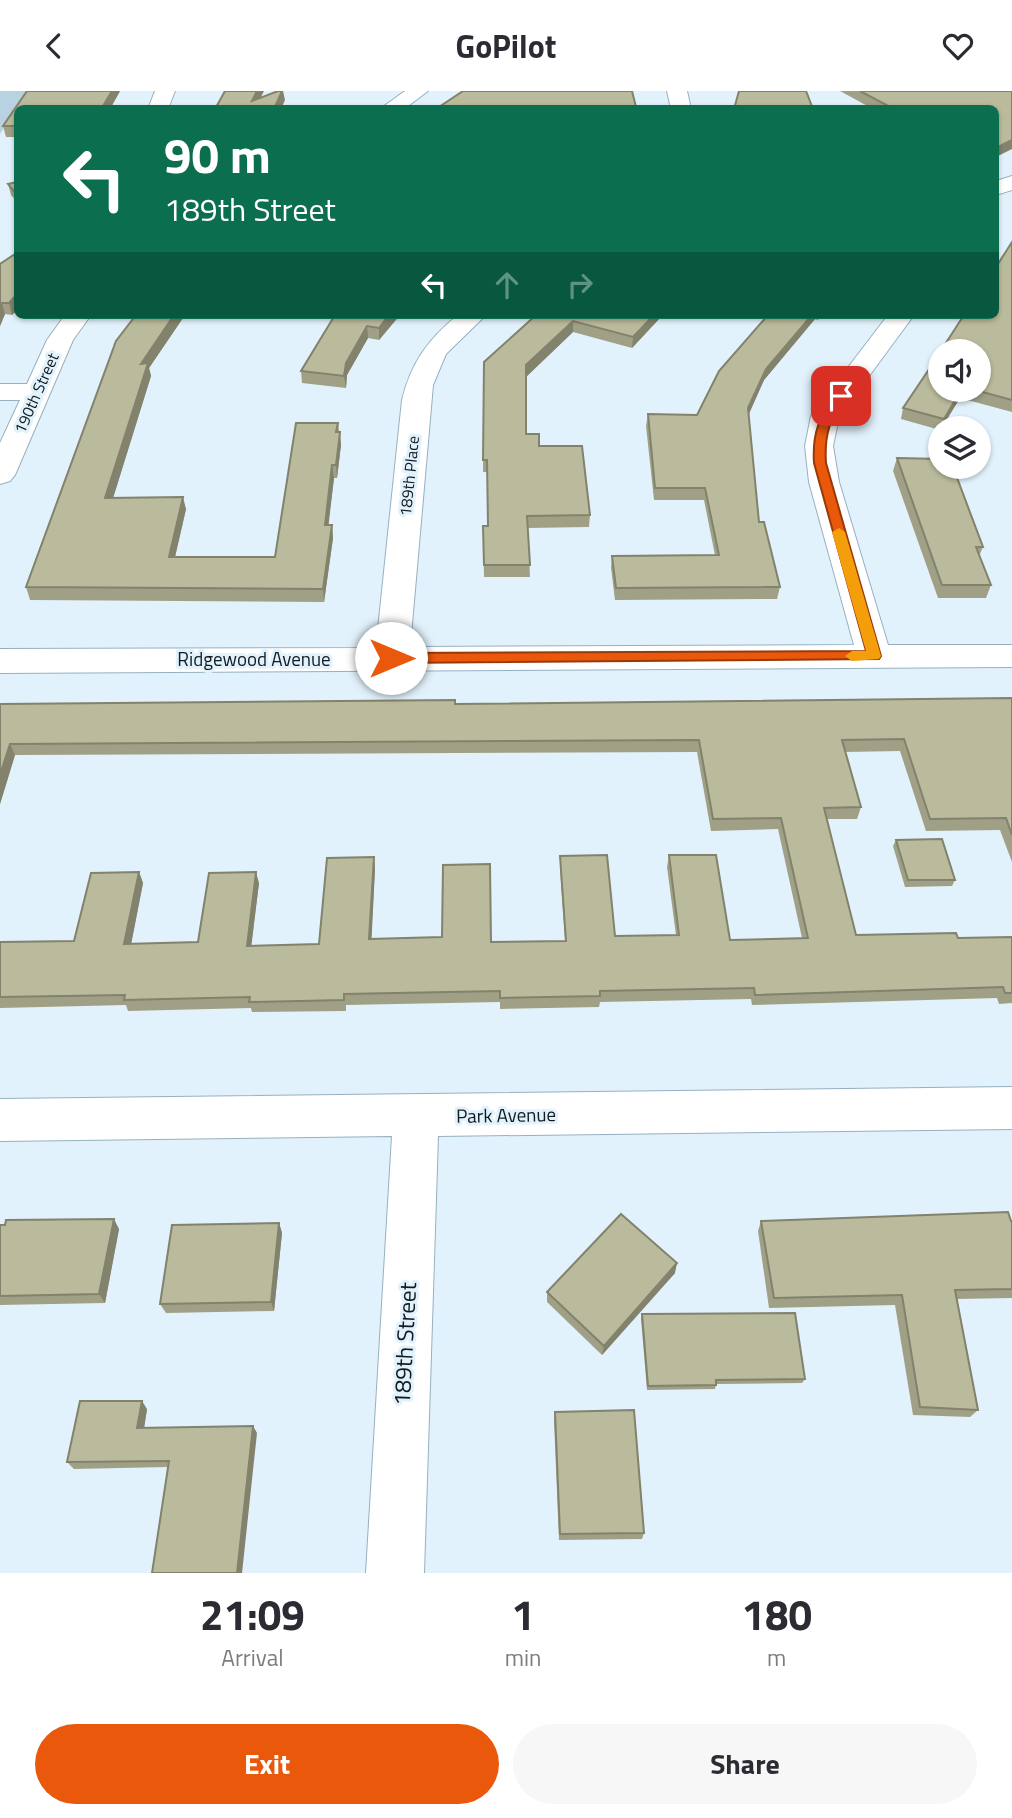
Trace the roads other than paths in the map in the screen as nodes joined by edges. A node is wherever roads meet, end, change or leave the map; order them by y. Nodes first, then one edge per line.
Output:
1 (418, 91) edge
2 (396, 105) edge
3 (75, 319) edge
4 (468, 319) edge
5 (898, 319) edge
6 (36, 391) junction
7 (0, 392) edge
8 (0, 475) edge
9 (874, 656) junction
10 (1012, 656) edge
11 (391, 658) junction
12 (0, 661) edge
13 (1012, 1108) edge
14 (415, 1116) junction
15 (0, 1120) edge
16 (395, 1573) edge

1 - 2 street
3 - 6 street, 190th Street
4 - 11 street, 189th Place
5 - 9 street
6 - 7 street
6 - 8 street, 190th Street
9 - 10 street, Ridgewood Avenue
9 - 11 street, Ridgewood Avenue
11 - 12 street, Ridgewood Avenue
13 - 14 street, Park Avenue
14 - 15 street, Park Avenue
14 - 16 street, 189th Street

